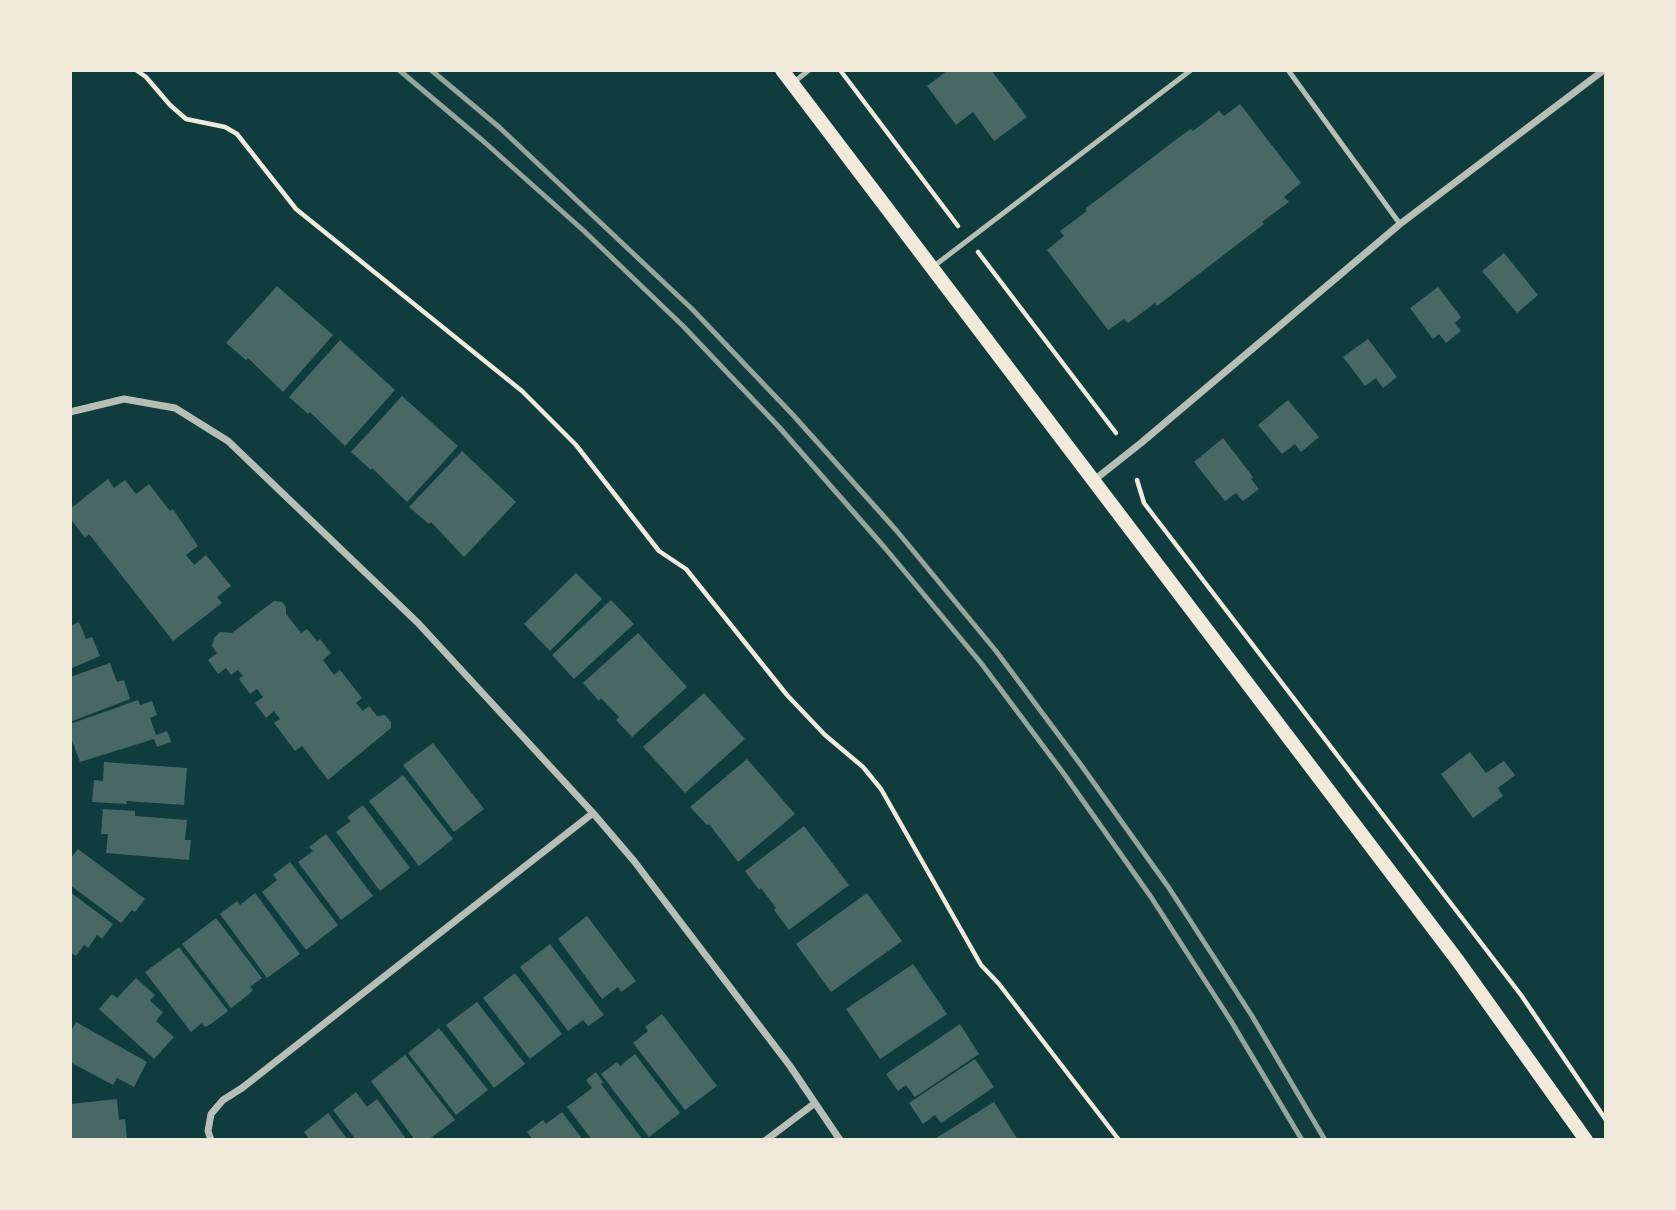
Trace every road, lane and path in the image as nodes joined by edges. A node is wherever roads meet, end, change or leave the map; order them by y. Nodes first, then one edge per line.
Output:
1 (136, 70) edge
2 (782, 70) edge
3 (809, 70) edge
4 (1192, 70) edge
5 (1288, 70) edge
6 (1604, 70) edge
7 (792, 83) junction
8 (1400, 224) junction
9 (932, 268) junction
10 (70, 412) edge
11 (1137, 480) dead end
12 (1092, 481) junction
13 (593, 813) junction
14 (816, 1103) junction
15 (1606, 1120) edge
16 (211, 1140) edge
17 (766, 1140) edge
18 (840, 1140) edge
19 (1119, 1140) edge
20 (1586, 1140) edge

1 - 19 path
2 - 7 main road
3 - 7 lane
4 - 9 lane
5 - 8 lane
6 - 8 street
7 - 9 main road
8 - 12 street
9 - 12 main road
10 - 13 street
11 - 15 path
12 - 20 main road
13 - 14 street
13 - 16 street
14 - 17 street
14 - 18 street

